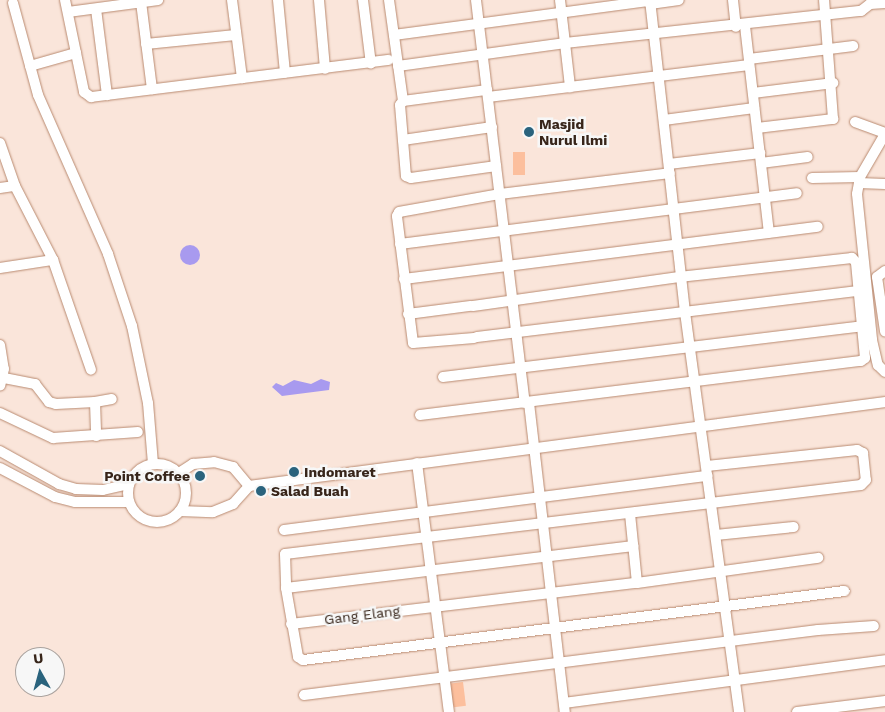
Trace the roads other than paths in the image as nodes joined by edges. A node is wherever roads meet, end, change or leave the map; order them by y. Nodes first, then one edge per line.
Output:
1 (65, 0) edge
2 (158, 0) edge
3 (232, 0) edge
4 (278, 0) edge
5 (318, 0) edge
6 (363, 0) edge
7 (389, 0) edge
8 (476, 0) edge
9 (560, 0) edge
10 (679, 0) edge
11 (733, 0) edge
12 (824, 0) edge
13 (143, 1) edge
14 (650, 2) edge
15 (13, 3) dead end
16 (885, 3) edge
17 (96, 9) junction
18 (68, 12) junction
19 (562, 13) junction
20 (825, 15) junction
21 (479, 23) junction
22 (741, 26) junction
23 (236, 35) junction
24 (394, 35) junction
25 (654, 36) junction
26 (146, 44) junction
27 (565, 44) junction
28 (854, 46) dead end
29 (829, 49) junction
30 (76, 53) junction
31 (483, 55) junction
32 (749, 62) junction
33 (393, 63) junction
34 (371, 64) junction
35 (30, 66) junction
36 (325, 69) junction
37 (285, 73) junction
38 (658, 75) junction
39 (242, 78) junction
40 (833, 83) junction
41 (570, 87) junction
42 (152, 89) junction
43 (752, 93) junction
44 (488, 94) junction
45 (107, 95) junction
46 (403, 101) junction
47 (754, 108) junction
48 (664, 120) junction
49 (855, 122) dead end
50 (492, 127) junction
51 (757, 128) junction
52 (885, 133) edge
53 (403, 140) junction
54 (0, 143) edge
55 (808, 157) dead end
56 (760, 158) junction
57 (496, 166) junction
58 (669, 168) junction
59 (812, 178) dead end
60 (859, 180) junction
61 (885, 184) edge
62 (15, 186) junction
63 (0, 188) edge
64 (797, 193) dead end
65 (500, 194) junction
66 (765, 197) junction
67 (674, 208) junction
68 (818, 227) dead end
69 (504, 229) junction
70 (769, 233) junction
71 (400, 244) junction
72 (677, 244) junction
73 (53, 260) junction
74 (510, 265) junction
75 (0, 268) edge
76 (883, 271) edge
77 (682, 277) junction
78 (404, 279) junction
79 (858, 291) junction
80 (515, 301) junction
81 (883, 307) edge
82 (686, 312) junction
83 (408, 314) junction
84 (862, 326) junction
85 (885, 331) edge
86 (517, 333) junction
87 (0, 345) edge
88 (691, 347) junction
89 (521, 368) junction
90 (91, 370) dead end
91 (885, 372) edge
92 (443, 378) dead end
93 (696, 381) junction
94 (2, 382) edge
95 (112, 399) dead end
96 (95, 402) junction
97 (885, 402) edge
98 (527, 403) junction
99 (0, 413) edge
100 (420, 415) dead end
101 (701, 425) junction
102 (138, 432) dead end
103 (96, 436) junction
104 (534, 447) junction
105 (0, 451) edge
106 (417, 463) junction
107 (153, 464) junction
108 (0, 468) edge
109 (707, 471) junction
110 (179, 473) junction
111 (129, 484) junction
112 (249, 486) junction
113 (539, 497) junction
114 (129, 502) junction
115 (712, 503) junction
116 (180, 511) junction
117 (423, 511) junction
118 (630, 514) junction
119 (542, 523) junction
120 (794, 527) dead end
121 (284, 530) dead end
122 (716, 535) junction
123 (426, 536) junction
124 (633, 546) junction
125 (546, 556) junction
126 (818, 558) dead end
127 (430, 571) junction
128 (721, 571) junction
129 (637, 583) junction
130 (286, 588) junction
131 (845, 591) dead end
132 (551, 594) junction
133 (725, 605) junction
134 (434, 606) junction
135 (291, 624) junction
136 (874, 626) dead end
137 (555, 627) junction
138 (438, 640) junction
139 (729, 642) junction
140 (885, 660) edge
141 (559, 664) junction
142 (444, 679) junction
143 (735, 682) junction
144 (304, 695) dead end
145 (885, 701) edge
146 (565, 708) edge
147 (449, 712) edge
148 (739, 712) edge
149 (797, 712) edge

1 - 18 street
2 - 13 street
3 - 23 street
4 - 37 street
5 - 36 street
6 - 34 street
7 - 24 street
8 - 21 street
9 - 19 street
10 - 14 street
11 - 22 street
12 - 20 street
13 - 17 street
13 - 26 street
14 - 19 street
14 - 25 street
15 - 35 street
16 - 20 street
17 - 18 street
17 - 45 street
18 - 30 street
19 - 21 street
19 - 27 street
20 - 22 street
20 - 29 street
21 - 24 street
21 - 31 street
22 - 25 street
22 - 32 street
23 - 26 street
23 - 39 street
24 - 33 street
25 - 27 street
25 - 38 street
26 - 42 street
27 - 31 street
27 - 41 street
28 - 29 street
29 - 32 street
29 - 40 street
30 - 35 street
30 - 45 street
31 - 33 street
31 - 44 street
32 - 38 street
32 - 43 street
33 - 34 street
33 - 46 street
34 - 36 street
35 - 107 street
36 - 37 street
37 - 39 street
38 - 41 street
38 - 48 street
39 - 42 street
40 - 43 street
40 - 51 street
41 - 44 street
42 - 45 street
43 - 47 street
44 - 46 street
44 - 50 street
46 - 53 street
47 - 48 street
47 - 51 street
48 - 58 street
49 - 52 street
50 - 53 street
50 - 57 street
51 - 56 street
52 - 60 street
53 - 57 street
54 - 62 street
55 - 56 street
56 - 58 street
56 - 66 street
57 - 65 street
58 - 65 street
58 - 67 street
59 - 60 street
60 - 61 street
60 - 91 street
62 - 63 street
62 - 73 street
64 - 66 street
65 - 69 street
65 - 71 street
66 - 67 street
66 - 70 street
67 - 69 street
67 - 72 street
68 - 70 street
69 - 71 street
69 - 74 street
70 - 72 street
71 - 78 street
72 - 74 street
72 - 77 street
73 - 75 street
73 - 90 street
74 - 78 street
74 - 80 street
76 - 81 street
77 - 79 street
77 - 80 street
77 - 82 street
78 - 83 street
79 - 82 street
79 - 84 street
80 - 83 street
80 - 86 street
81 - 85 street
82 - 86 street
82 - 88 street
83 - 86 street
84 - 88 street
84 - 93 street
86 - 89 street
87 - 94 street
88 - 89 street
88 - 93 street
89 - 92 street
89 - 98 street
93 - 98 street
93 - 101 street
94 - 96 street
95 - 96 street
96 - 103 street
97 - 101 street
98 - 100 street
98 - 104 street
99 - 103 street
101 - 104 street
101 - 109 street
102 - 103 street
104 - 106 street
104 - 113 street
105 - 111 street
106 - 112 street
106 - 117 street
107 - 110 street
107 - 111 street
108 - 114 street
109 - 113 street
109 - 115 street
109 - 115 street
110 - 112 street
110 - 116 street
111 - 114 street
112 - 116 street
113 - 117 street
113 - 119 street
114 - 116 street
115 - 118 street
115 - 122 street
117 - 121 street
117 - 123 street
118 - 119 street
118 - 124 street
119 - 123 street
119 - 125 street
120 - 122 street
122 - 128 street
123 - 127 street
123 - 130 street
124 - 125 street
124 - 129 street
125 - 127 street
125 - 132 street
126 - 128 street, Gang Elang
127 - 130 street
127 - 134 street
128 - 129 street, Gang Elang
128 - 133 street
129 - 132 street, Gang Elang
130 - 135 street
131 - 133 street
132 - 134 street, Gang Elang
132 - 137 street
133 - 137 street
133 - 139 street
134 - 135 street, Gang Elang
134 - 138 street
135 - 138 street
136 - 139 street
137 - 138 street
137 - 141 street
138 - 142 street
139 - 141 street
139 - 143 street
140 - 143 street
141 - 142 street
141 - 146 street
142 - 144 street
142 - 147 street
143 - 146 street
143 - 148 street
145 - 149 street

